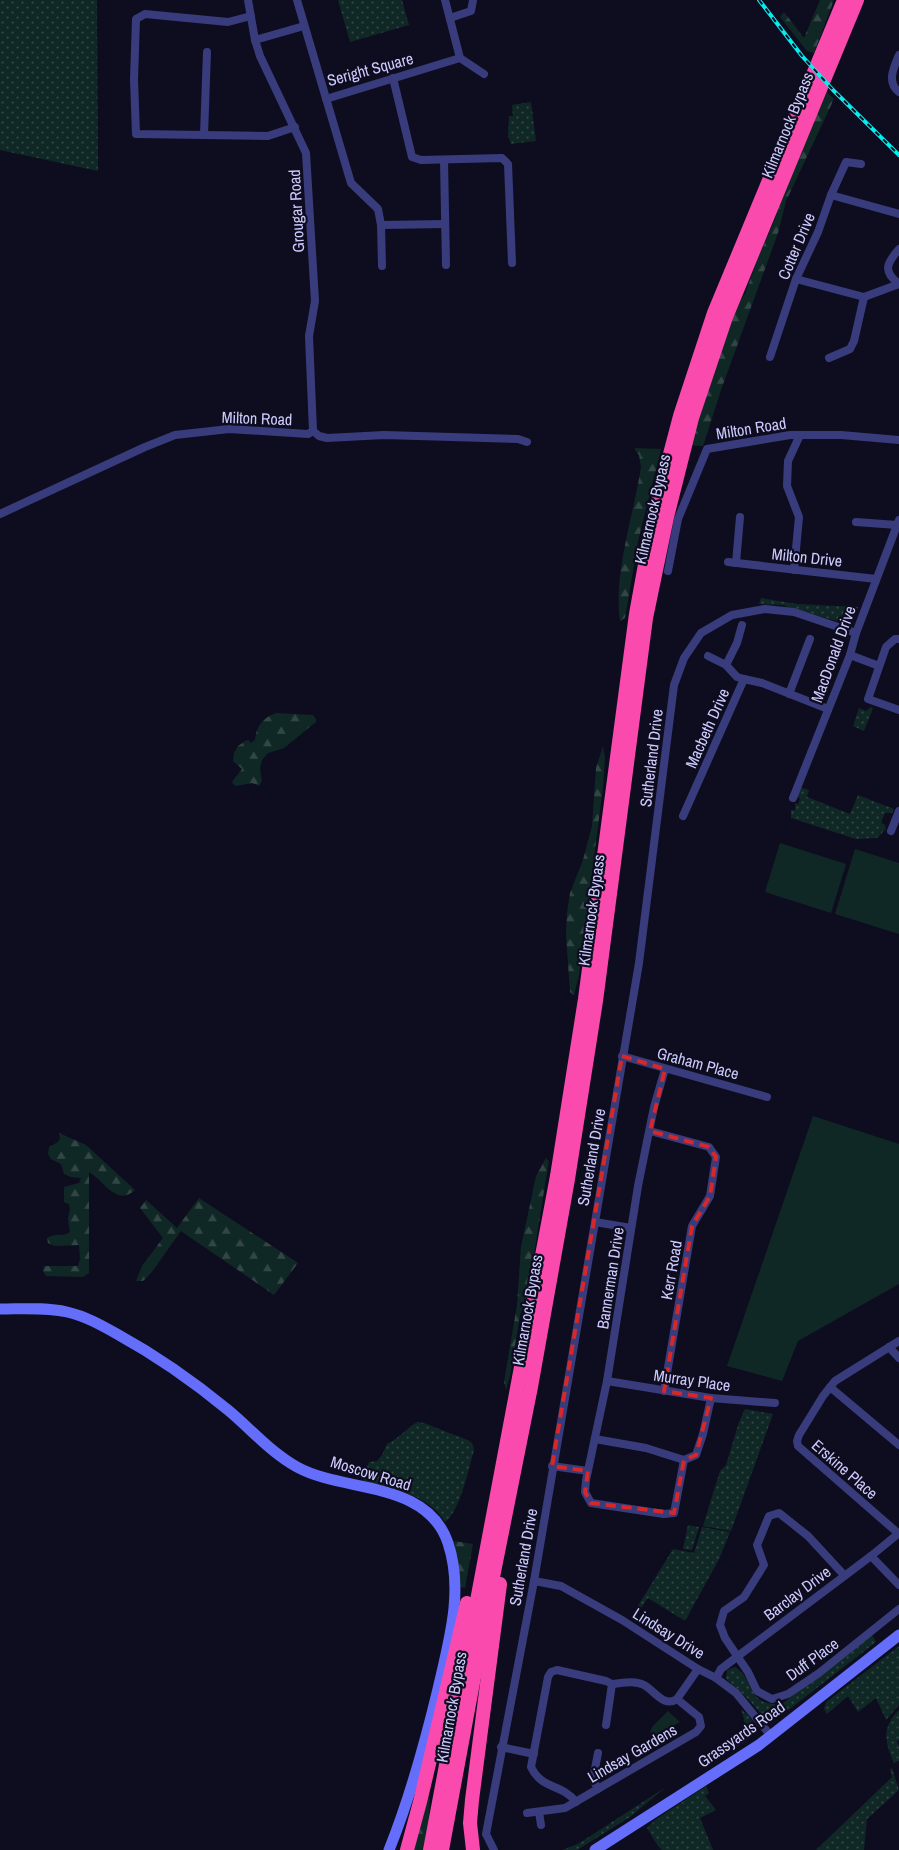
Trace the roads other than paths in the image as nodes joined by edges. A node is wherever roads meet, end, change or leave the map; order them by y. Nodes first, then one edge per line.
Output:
1 (248, 0) edge
2 (297, 0) edge
3 (446, 0) edge
4 (473, 0) edge
5 (844, 0) edge
6 (857, 0) edge
7 (251, 16) junction
8 (450, 18) junction
9 (304, 26) junction
10 (255, 40) junction
11 (207, 52) dead end
12 (899, 55) edge
13 (460, 58) junction
14 (484, 74) dead end
15 (393, 78) junction
16 (899, 92) edge
17 (326, 99) junction
18 (295, 127) junction
19 (204, 135) junction
20 (444, 160) junction
21 (861, 164) dead end
22 (831, 195) junction
23 (899, 214) edge
24 (445, 224) junction
25 (381, 225) junction
26 (899, 249) edge
27 (512, 263) dead end
28 (382, 266) dead end
29 (446, 266) dead end
30 (796, 279) junction
31 (899, 284) edge
32 (864, 297) junction
33 (770, 357) dead end
34 (829, 358) dead end
35 (313, 432) junction
36 (800, 435) junction
37 (899, 440) edge
38 (527, 442) dead end
39 (0, 514) edge
40 (740, 517) dead end
41 (856, 522) dead end
42 (898, 523) edge
43 (794, 570) junction
44 (668, 571) dead end
45 (876, 579) junction
46 (742, 625) dead end
47 (856, 633) junction
48 (899, 638) edge
49 (810, 639) dead end
50 (850, 655) junction
51 (708, 656) dead end
52 (726, 665) junction
53 (879, 666) junction
54 (744, 679) junction
55 (789, 694) junction
56 (828, 709) junction
57 (899, 710) edge
58 (794, 798) dead end
59 (899, 811) edge
60 (682, 816) dead end
61 (891, 831) dead end
62 (622, 1056) junction
63 (665, 1069) junction
64 (767, 1097) dead end
65 (650, 1131) junction
66 (594, 1222) junction
67 (631, 1228) junction
68 (0, 1309) edge
69 (899, 1342) edge
70 (889, 1347) junction
71 (899, 1358) edge
72 (607, 1382) junction
73 (830, 1387) junction
74 (664, 1391) junction
75 (711, 1398) junction
76 (775, 1403) dead end
77 (595, 1439) junction
78 (899, 1445) edge
79 (684, 1460) junction
80 (552, 1466) junction
81 (588, 1470) junction
82 (899, 1533) edge
83 (502, 1536) junction
84 (485, 1553) junction
85 (871, 1556) junction
86 (844, 1575) junction
87 (534, 1581) junction
88 (899, 1585) edge
89 (899, 1609) edge
90 (899, 1635) edge
91 (738, 1656) junction
92 (698, 1669) junction
93 (716, 1678) junction
94 (612, 1684) junction
95 (677, 1699) junction
96 (606, 1725) dead end
97 (771, 1736) junction
98 (501, 1748) junction
99 (598, 1753) dead end
100 (534, 1754) junction
101 (598, 1789) junction
102 (576, 1802) junction
103 (539, 1812) junction
104 (527, 1813) dead end
105 (540, 1825) dead end
106 (389, 1850) edge
107 (407, 1850) edge
108 (430, 1850) edge
109 (442, 1850) edge
110 (473, 1850) edge
111 (494, 1850) edge
112 (595, 1850) edge

1 - 7 street, Grougar Road
2 - 9 street, Seright Square
3 - 8 street
4 - 8 street
5 - 84 highway, Kilmarnock Bypass
6 - 83 highway, Kilmarnock Bypass
7 - 10 street, Grougar Road
7 - 19 street
8 - 13 street
9 - 10 street
9 - 17 street, Seright Square
10 - 18 street, Grougar Road
11 - 19 street
12 - 16 street
13 - 14 street
13 - 15 street, Seright Square
15 - 17 street, Seright Square
15 - 20 street
17 - 25 street
18 - 19 street
18 - 35 street, Grougar Road
20 - 24 street
20 - 27 street
21 - 22 street, Cotter Drive
22 - 23 street
22 - 30 street, Cotter Drive
24 - 25 street
24 - 29 street
25 - 28 street
26 - 31 street
30 - 32 street
30 - 33 street, Cotter Drive
31 - 32 street
32 - 34 street
35 - 38 street, Milton Road
35 - 39 street, Milton Road
36 - 37 street, Milton Road
36 - 43 street
36 - 44 street, Milton Road
40 - 43 street, Milton Drive
41 - 42 street
42 - 45 street, MacDonald Drive
43 - 45 street, Milton Drive
45 - 47 street, MacDonald Drive
46 - 52 street
47 - 50 street, MacDonald Drive
47 - 62 street, Sutherland Drive
48 - 53 street
49 - 55 street
50 - 53 street
50 - 56 street, MacDonald Drive
51 - 52 street
52 - 54 street
53 - 57 street
54 - 55 street, Macbeth Drive
54 - 60 street, Macbeth Drive
55 - 56 street, Macbeth Drive
56 - 58 street, MacDonald Drive
59 - 61 street
62 - 63 street, Graham Place
62 - 66 street, Sutherland Drive
63 - 64 street, Graham Place
63 - 65 street, Bannerman Drive
65 - 67 street, Bannerman Drive
65 - 74 street, Kerr Road
66 - 67 street
66 - 80 street, Sutherland Drive
67 - 72 street, Bannerman Drive
68 - 106 street, Moscow Road
69 - 70 street
70 - 71 street
70 - 73 street
72 - 74 street, Murray Place
72 - 77 street, Bannerman Drive
73 - 78 street
73 - 82 street, Erskine Place
74 - 75 street, Murray Place
75 - 76 street, Murray Place
75 - 79 street
77 - 79 street
77 - 81 street, Bannerman Drive
79 - 81 street, Bannerman Drive
80 - 81 street
80 - 87 street, Sutherland Drive
82 - 85 street, Barclay Drive
83 - 109 highway, Kilmarnock Bypass
83 - 110 highway
84 - 107 highway
84 - 108 highway, Kilmarnock Bypass
85 - 86 street, Barclay Drive
85 - 88 street
86 - 91 street, Barclay Drive
86 - 91 street, Duff Place
87 - 92 street, Lindsay Drive
87 - 98 street, Sutherland Drive
89 - 91 street, Duff Place
90 - 97 street, Grassyards Road
91 - 93 street, Barclay Drive
92 - 93 street, Lindsay Drive
92 - 95 street, Lindsay Gardens
93 - 97 street, Lindsay Drive
94 - 95 street, Lindsay Gardens
94 - 96 street
94 - 100 street
95 - 101 street, Lindsay Gardens
97 - 112 street, Grassyards Road
98 - 100 street
98 - 111 street, Sutherland Drive
99 - 101 street
100 - 102 street
101 - 102 street, Lindsay Gardens
102 - 103 street, Lindsay Gardens
103 - 104 street, Lindsay Gardens
103 - 105 street

